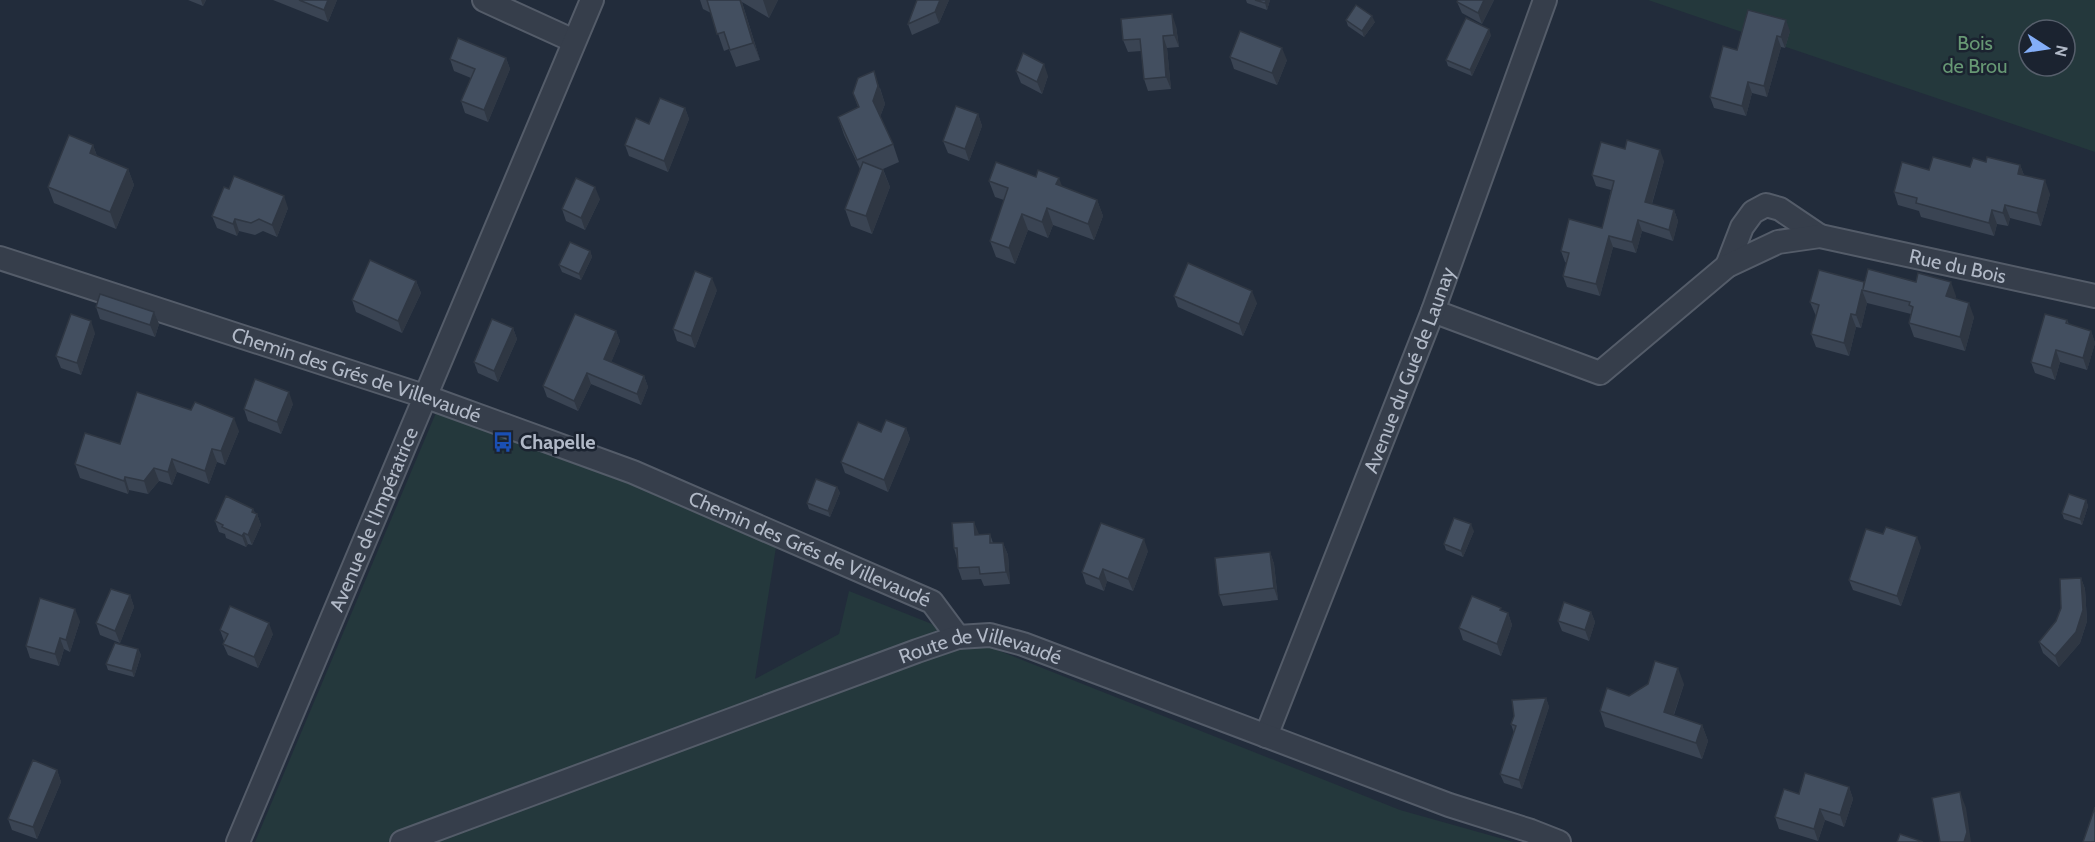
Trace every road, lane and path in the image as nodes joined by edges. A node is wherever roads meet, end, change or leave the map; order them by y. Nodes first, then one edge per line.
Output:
1 (484, 0) edge
2 (592, 0) edge
3 (1545, 0) edge
4 (574, 41) junction
5 (1820, 236) junction
6 (0, 258) edge
7 (1727, 266) junction
8 (2095, 296) edge
9 (1433, 311) junction
10 (424, 396) junction
11 (958, 637) junction
12 (1266, 736) junction
13 (238, 842) edge
14 (402, 842) edge
15 (1559, 842) edge

1 - 4 street
2 - 4 street, Avenue de l'Impératrice
3 - 9 street, Avenue du Gué de Launay
4 - 10 street, Avenue de l'Impératrice
5 - 7 street, Rue du Bois
5 - 7 street, Rue du Bois
5 - 8 street, Rue du Bois
6 - 10 street, Chemin des Grés de Villevaudé
7 - 9 street, Rue du Bois
9 - 12 street, Avenue du Gué de Launay
10 - 11 street, Chemin des Grés de Villevaudé
10 - 13 street, Avenue de l'Impératrice
11 - 12 street, Route de Villevaudé
11 - 14 street, Route de Villevaudé
12 - 15 street, Route de Villevaudé

